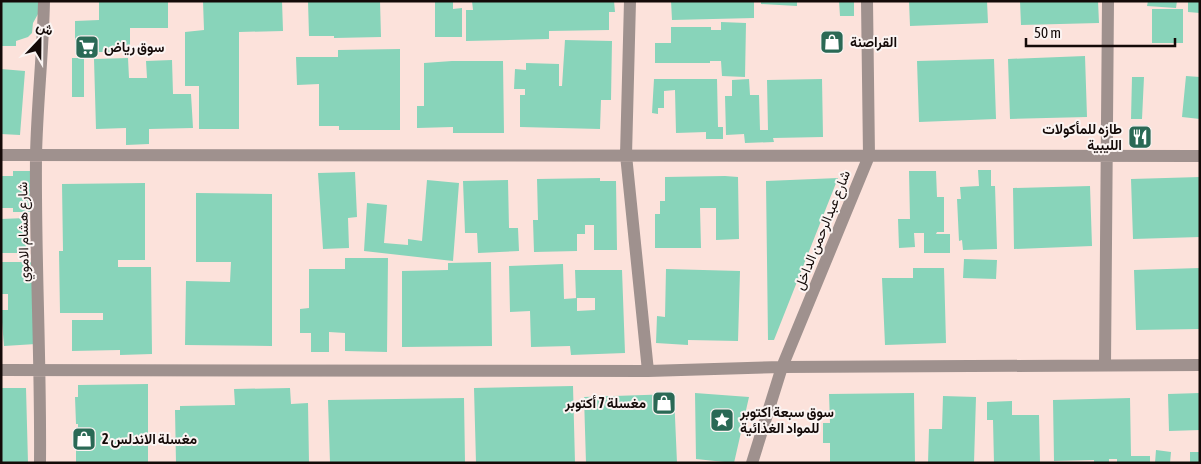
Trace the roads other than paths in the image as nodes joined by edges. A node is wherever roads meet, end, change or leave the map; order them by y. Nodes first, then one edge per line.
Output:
1 (44, 1) edge
2 (630, 1) edge
3 (867, 1) edge
4 (1108, 1) edge
5 (1, 155) edge
6 (36, 155) junction
7 (626, 155) junction
8 (869, 156) junction
9 (1109, 156) junction
10 (1200, 156) edge
11 (1106, 365) junction
12 (1200, 365) edge
13 (782, 367) junction
14 (1, 370) edge
15 (41, 370) junction
16 (648, 371) junction
17 (40, 463) edge
18 (752, 463) edge

1 - 6 street, شارع هشام الاموي
2 - 7 street
3 - 8 street, شارع عبدالرحمن الداخل
4 - 9 street
5 - 6 street
6 - 7 street
6 - 15 street, شارع هشام الاموي
7 - 8 street
7 - 16 street
8 - 9 street
8 - 13 street, شارع عبدالرحمن الداخل
9 - 10 street
9 - 11 street
11 - 12 street
11 - 13 street
13 - 16 street
13 - 18 street, شارع عبدالرحمن الداخل
14 - 15 street
15 - 16 street
15 - 17 street, شارع هشام الاموي

